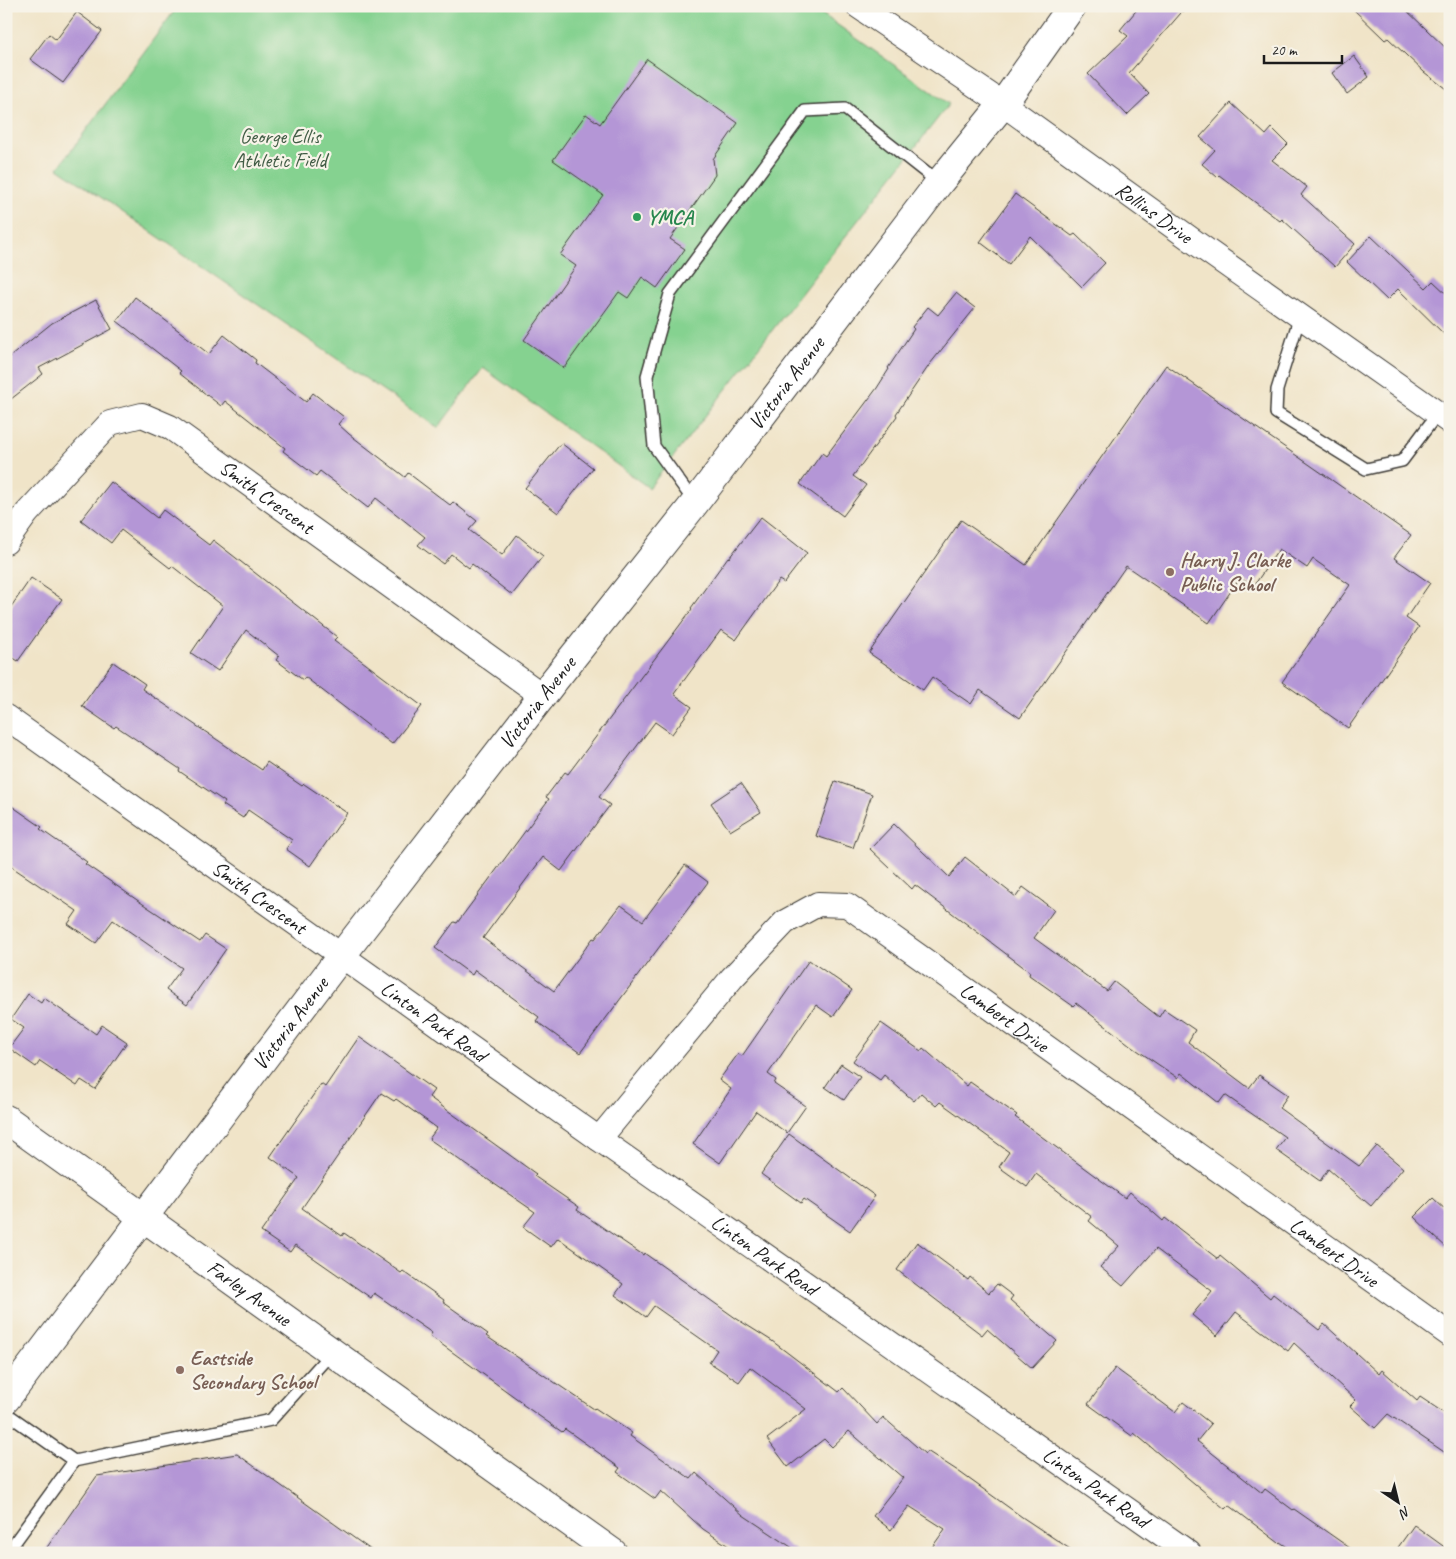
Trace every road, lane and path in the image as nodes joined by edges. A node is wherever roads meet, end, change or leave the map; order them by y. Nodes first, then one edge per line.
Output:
1 (858, 6) edge
2 (1072, 6) edge
3 (1003, 104) junction
4 (939, 183) junction
5 (1300, 316) junction
6 (1444, 418) edge
7 (695, 503) junction
8 (6, 542) edge
9 (543, 696) junction
10 (6, 717) edge
11 (342, 956) junction
12 (6, 1120) edge
13 (599, 1139) junction
14 (144, 1218) junction
15 (1450, 1335) edge
16 (332, 1352) junction
17 (6, 1399) edge
18 (6, 1413) edge
19 (74, 1461) junction
20 (7, 1553) edge
21 (613, 1553) edge
22 (1189, 1553) edge

1 - 3 street, Rollins Drive
2 - 3 street, Victoria Avenue
3 - 4 street, Victoria Avenue
3 - 5 street, Rollins Drive
4 - 7 street, Victoria Avenue
4 - 7 lane
5 - 6 street, Rollins Drive
5 - 6 lane
7 - 9 street, Victoria Avenue
8 - 9 street, Smith Crescent
9 - 11 street, Victoria Avenue
10 - 11 street, Smith Crescent
11 - 13 street, Linton Park Road
11 - 14 street, Victoria Avenue
12 - 14 street, Farley Avenue
13 - 15 street, Lambert Drive
13 - 22 street, Linton Park Road
14 - 16 street, Farley Avenue
14 - 17 street, Victoria Avenue
16 - 19 lane
16 - 21 street, Farley Avenue
18 - 19 lane
19 - 20 lane

